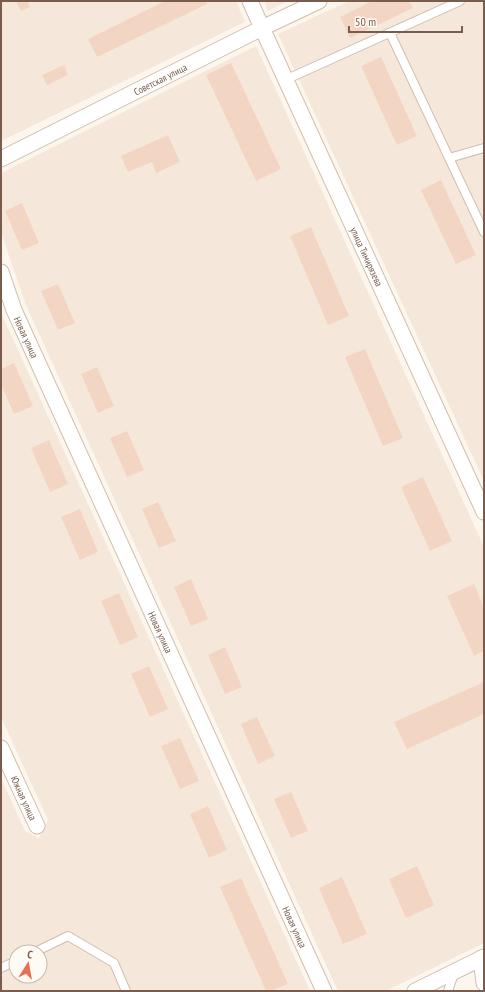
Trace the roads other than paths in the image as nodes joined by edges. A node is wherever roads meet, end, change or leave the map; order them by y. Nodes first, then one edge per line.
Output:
1 (250, 1) edge
2 (319, 1) edge
3 (460, 1) edge
4 (262, 28) junction
5 (390, 33) junction
6 (285, 80) junction
7 (484, 148) edge
8 (449, 158) junction
9 (1, 159) edge
10 (484, 232) edge
11 (1, 272) edge
12 (484, 512) edge
13 (1, 748) edge
14 (37, 826) dead end
15 (48, 946) edge
16 (483, 958) edge
17 (455, 971) junction
18 (484, 983) edge
19 (126, 991) edge
20 (324, 991) edge
21 (415, 991) edge
22 (448, 991) edge

1 - 4 street, улица Тимирязева
2 - 4 street, Советская улица
3 - 5 lane
4 - 6 street, улица Тимирязева
4 - 9 street, Советская улица
5 - 6 lane
5 - 8 lane
6 - 12 street, улица Тимирязева
7 - 8 lane
8 - 10 lane
11 - 20 street, Новая улица
13 - 14 street, Южная улица
15 - 19 lane
16 - 17 street
16 - 18 street
17 - 21 street
17 - 22 lane

